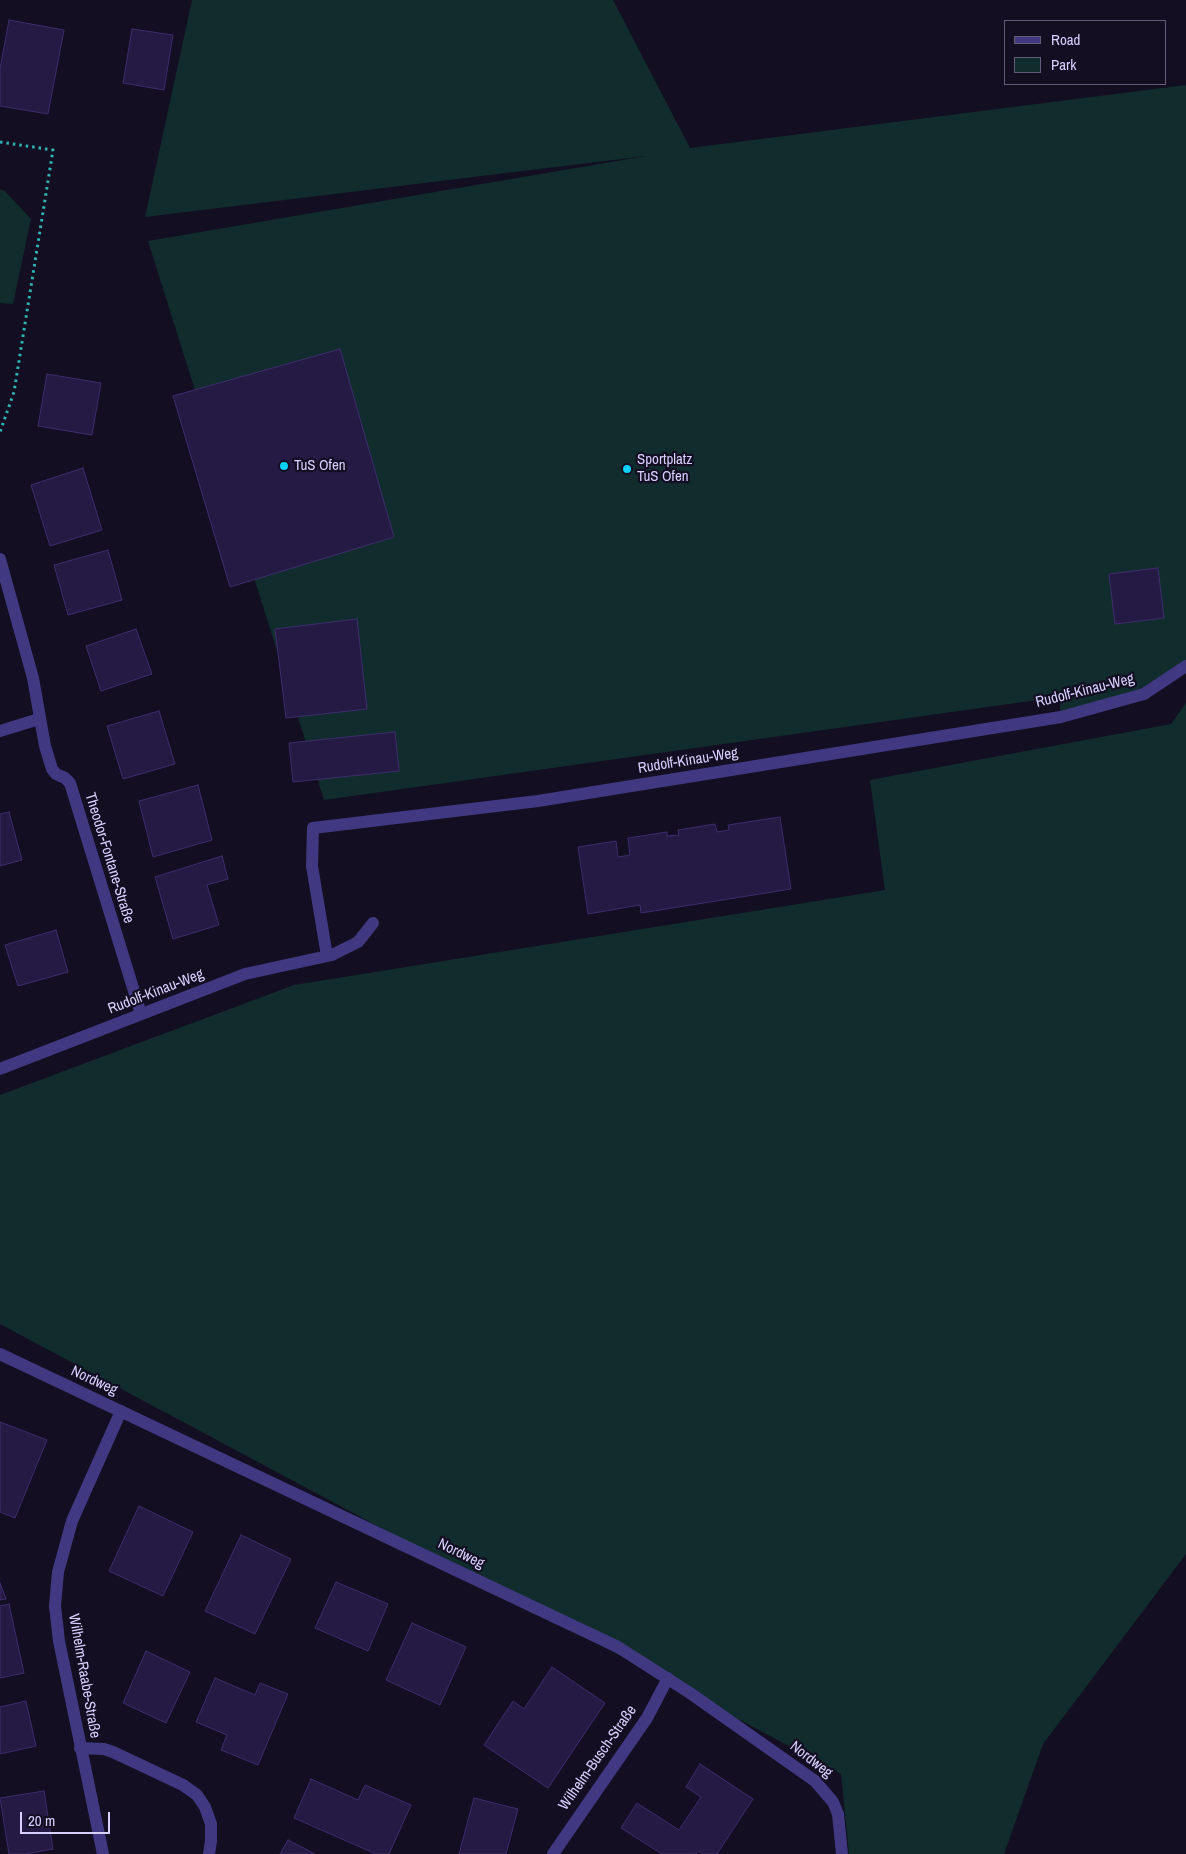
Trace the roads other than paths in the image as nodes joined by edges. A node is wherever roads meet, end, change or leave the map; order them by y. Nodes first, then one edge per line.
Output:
1 (0, 559) edge
2 (1186, 666) edge
3 (39, 719) junction
4 (0, 730) edge
5 (373, 923) dead end
6 (327, 956) junction
7 (141, 1014) junction
8 (0, 1068) edge
9 (0, 1354) edge
10 (120, 1411) junction
11 (668, 1678) junction
12 (80, 1748) junction
13 (103, 1854) edge
14 (209, 1854) edge
15 (552, 1854) edge
16 (842, 1854) edge

1 - 3 street, Theodor-Fontane-Straße
2 - 6 street, Rudolf-Kinau-Weg
3 - 4 street
3 - 7 street, Theodor-Fontane-Straße
5 - 6 street, Rudolf-Kinau-Weg
6 - 7 street, Rudolf-Kinau-Weg
7 - 8 street, Rudolf-Kinau-Weg
9 - 10 street, Nordweg
10 - 11 street, Nordweg
10 - 12 street, Wilhelm-Raabe-Straße
11 - 15 street, Wilhelm-Busch-Straße
11 - 16 street, Nordweg
12 - 13 street, Wilhelm-Raabe-Straße
12 - 14 street, Wilhelm-Raabe-Straße

